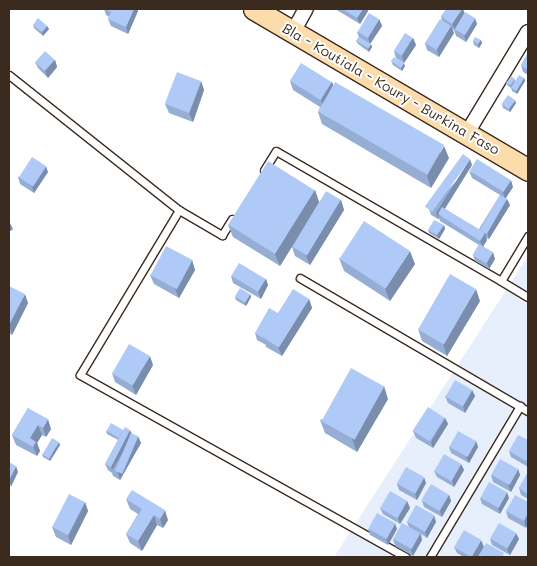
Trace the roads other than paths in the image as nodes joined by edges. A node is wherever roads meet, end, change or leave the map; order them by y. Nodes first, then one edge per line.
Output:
1 (254, 9) edge
2 (306, 9) edge
3 (293, 32) junction
4 (528, 32) edge
5 (9, 75) edge
6 (467, 133) junction
7 (528, 170) edge
8 (260, 176) edge
9 (238, 209) edge
10 (179, 210) junction
11 (528, 236) edge
12 (300, 278) dead end
13 (501, 281) junction
14 (528, 297) edge
15 (520, 406) junction
16 (528, 412) edge
17 (406, 557) edge
18 (430, 557) edge

1 - 3 main road, Bla - Koutiala - Koury - Burkina Faso
2 - 3 street
3 - 6 main road, Bla - Koutiala - Koury - Burkina Faso
4 - 6 street
5 - 10 lane
6 - 7 main road, Bla - Koutiala - Koury - Burkina Faso
8 - 13 lane
9 - 10 lane
10 - 17 lane
11 - 13 lane
12 - 15 lane
13 - 14 lane
15 - 16 lane
15 - 18 lane

